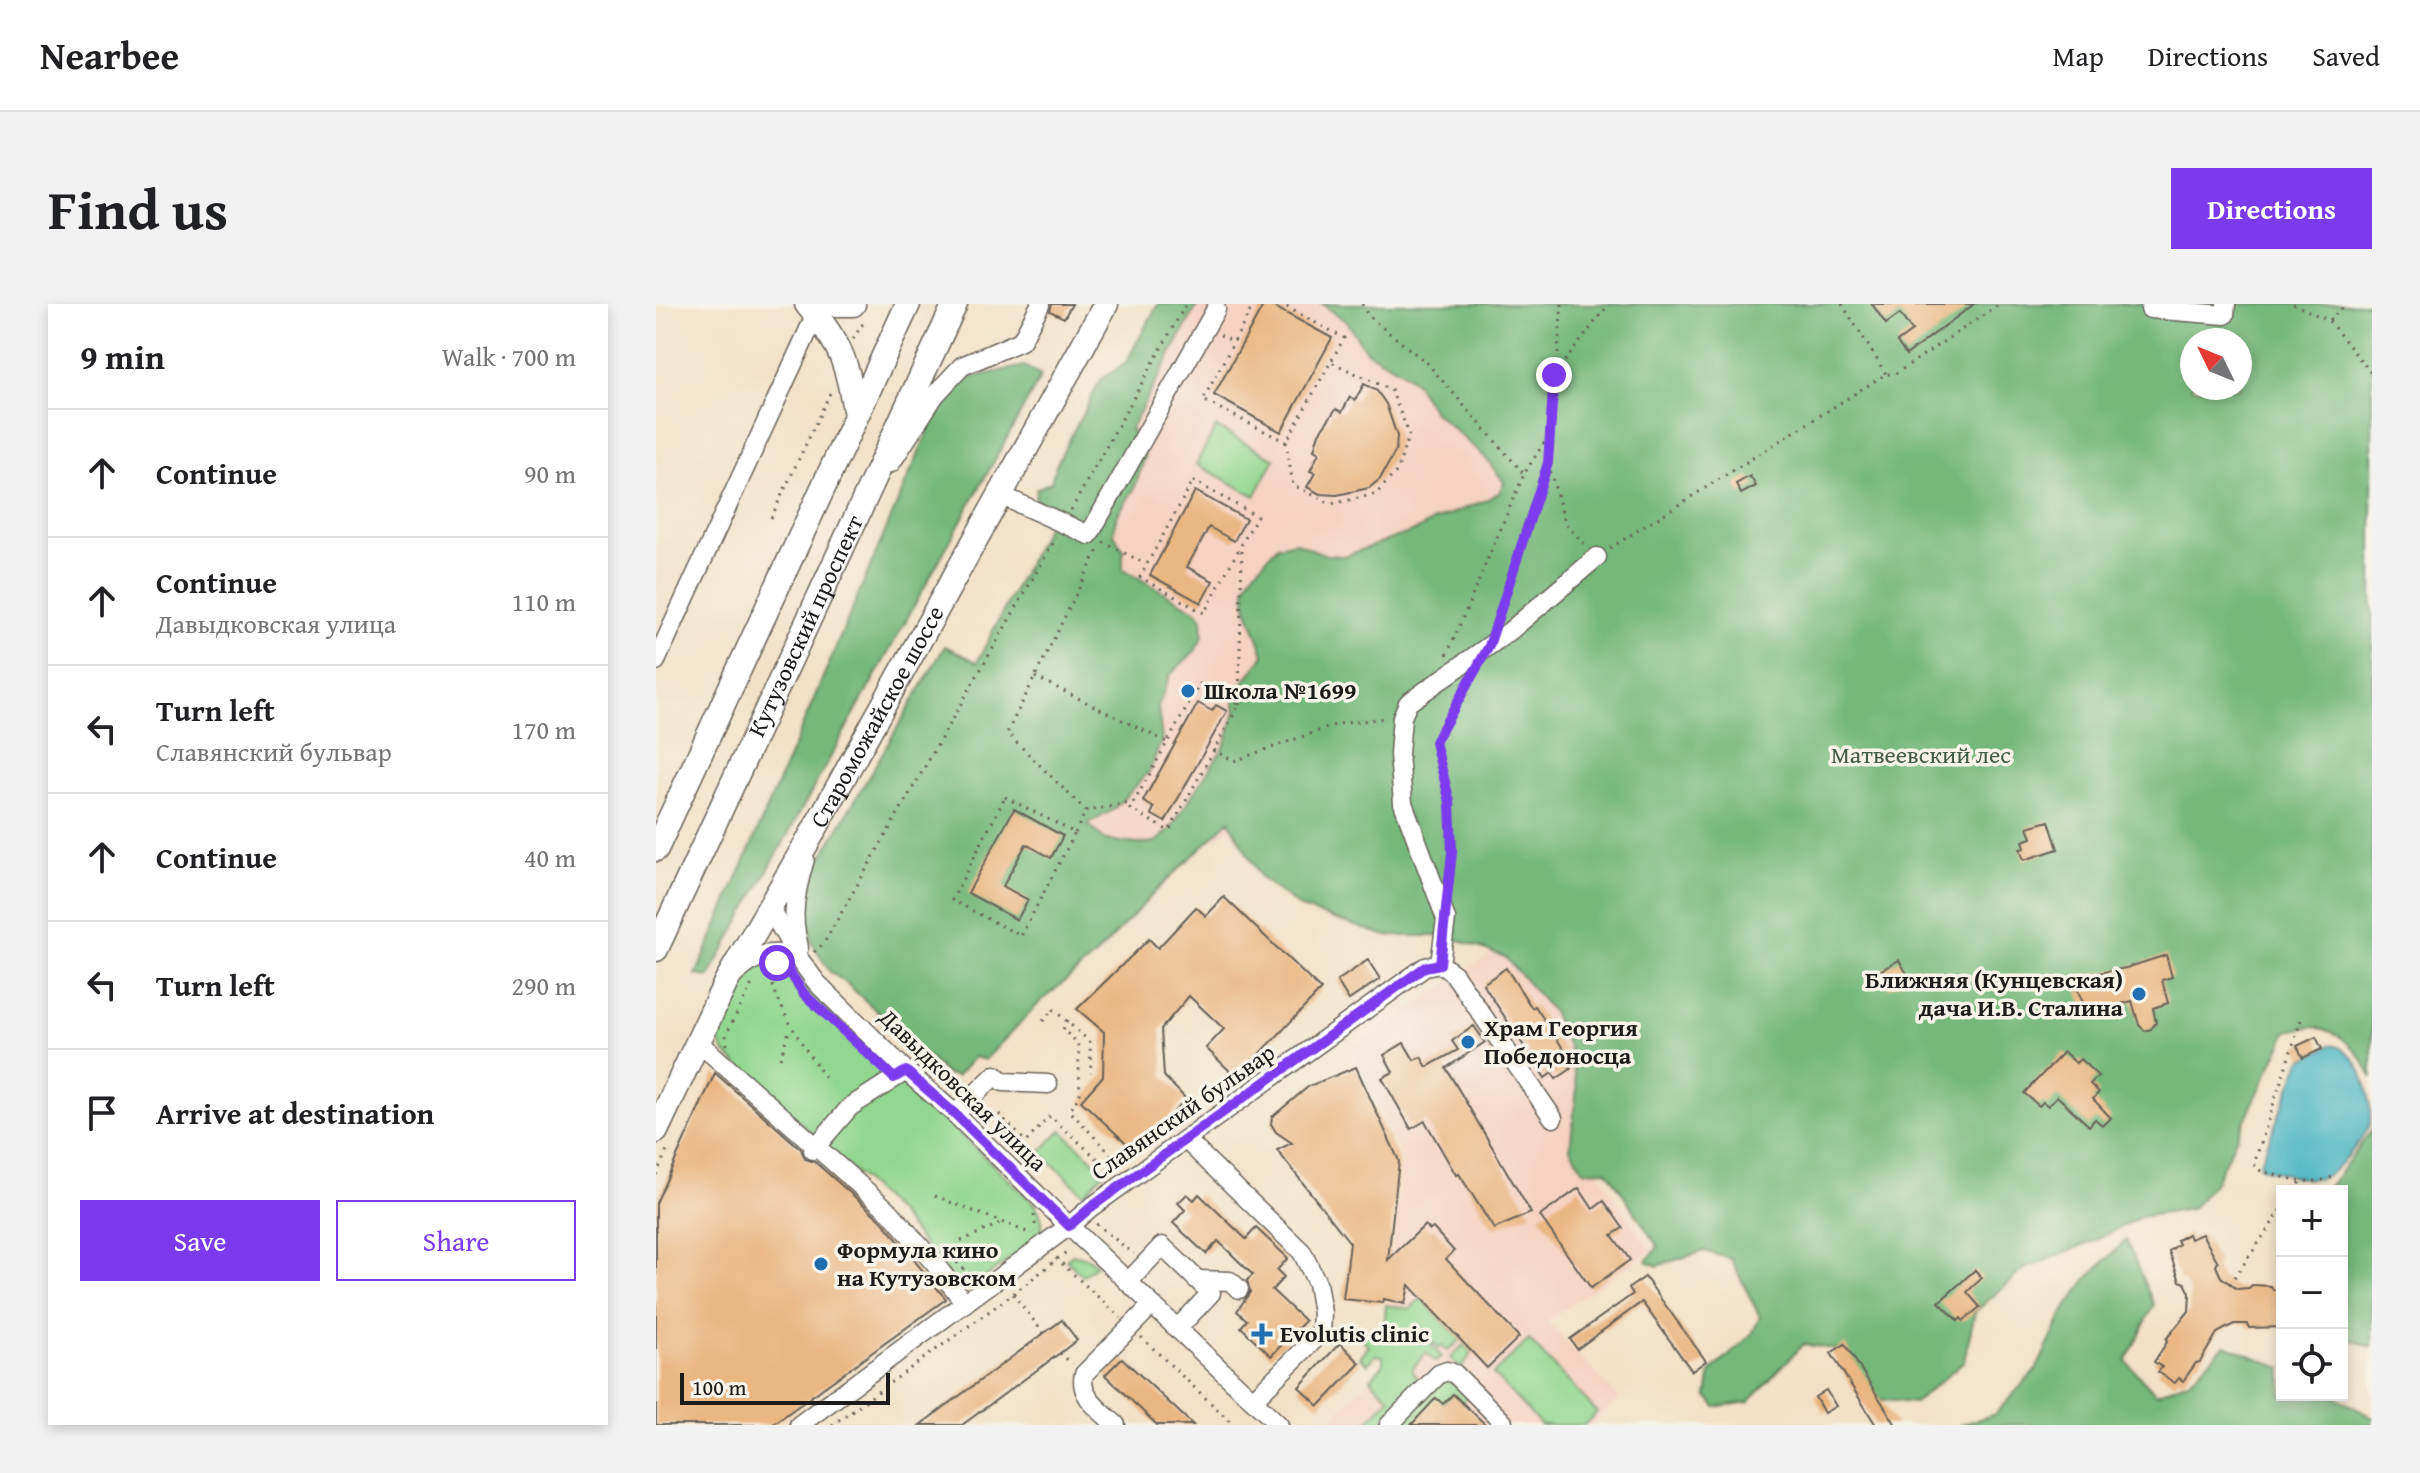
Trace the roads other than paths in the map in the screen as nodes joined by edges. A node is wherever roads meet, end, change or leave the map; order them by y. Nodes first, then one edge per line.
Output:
1 (908, 304) edge
2 (955, 304) edge
3 (1106, 304) edge
4 (1040, 305) edge
5 (819, 307) edge
6 (1216, 309) dead end
7 (2150, 309) dead end
8 (861, 310) edge
9 (2225, 316) edge
10 (856, 415) junction
11 (1000, 495) junction
12 (857, 516) junction
13 (1597, 557) road end
14 (656, 661) edge
15 (812, 834) junction
16 (656, 849) edge
17 (770, 908) junction
18 (656, 949) edge
19 (805, 959) junction
20 (1440, 964) junction
21 (726, 982) junction
22 (697, 1041) junction
23 (906, 1071) junction
24 (1048, 1084) dead end
25 (955, 1114) junction
26 (1553, 1118) dead end
27 (656, 1131) edge
28 (1186, 1140) junction
29 (815, 1148) junction
30 (1076, 1233) junction
31 (1198, 1280) junction
32 (1128, 1282) junction
33 (1239, 1289) dead end
34 (965, 1303) junction
35 (1152, 1305) junction
36 (1177, 1329) junction
37 (1331, 1330) dead end
38 (1256, 1403) junction
39 (1503, 1422) dead end
40 (799, 1425) edge
41 (1116, 1425) edge
42 (1279, 1425) edge
43 (1389, 1425) edge

1 - 10 main road, Кутузовский проспект
2 - 12 main road, Кутузовский проспект
3 - 11 main road, Староможайское шоссе
4 - 12 street
5 - 8 main road
5 - 10 main road
5 - 14 street
6 - 11 street
7 - 9 street
10 - 16 main road, Кутузовский проспект
11 - 15 main road, Староможайское шоссе
12 - 18 main road, Кутузовский проспект
13 - 20 street
15 - 17 main road, Староможайское шоссе
15 - 19 street
17 - 19 street, Давыдковская улица
17 - 21 main road, Староможайское шоссе
19 - 21 street
19 - 23 street, Давыдковская улица
20 - 26 street
20 - 28 street, Славянский бульвар
21 - 22 main road, Староможайское шоссе
22 - 27 main road, Староможайское шоссе
22 - 29 street
23 - 25 street, Давыдковская улица
23 - 29 street
24 - 25 street
25 - 30 street, Давыдковская улица
28 - 30 street, Славянский бульвар
28 - 38 street
29 - 34 street
30 - 32 street, Давыдковская улица
30 - 34 street, Славянский бульвар
31 - 32 street
31 - 33 street
31 - 36 street
32 - 35 street, Давыдковская улица
34 - 40 street, Славянский бульвар
35 - 36 street, Давыдковская улица
35 - 41 street
36 - 38 street, Давыдковская улица
37 - 38 street
38 - 42 street, Давыдковская улица
39 - 43 street

